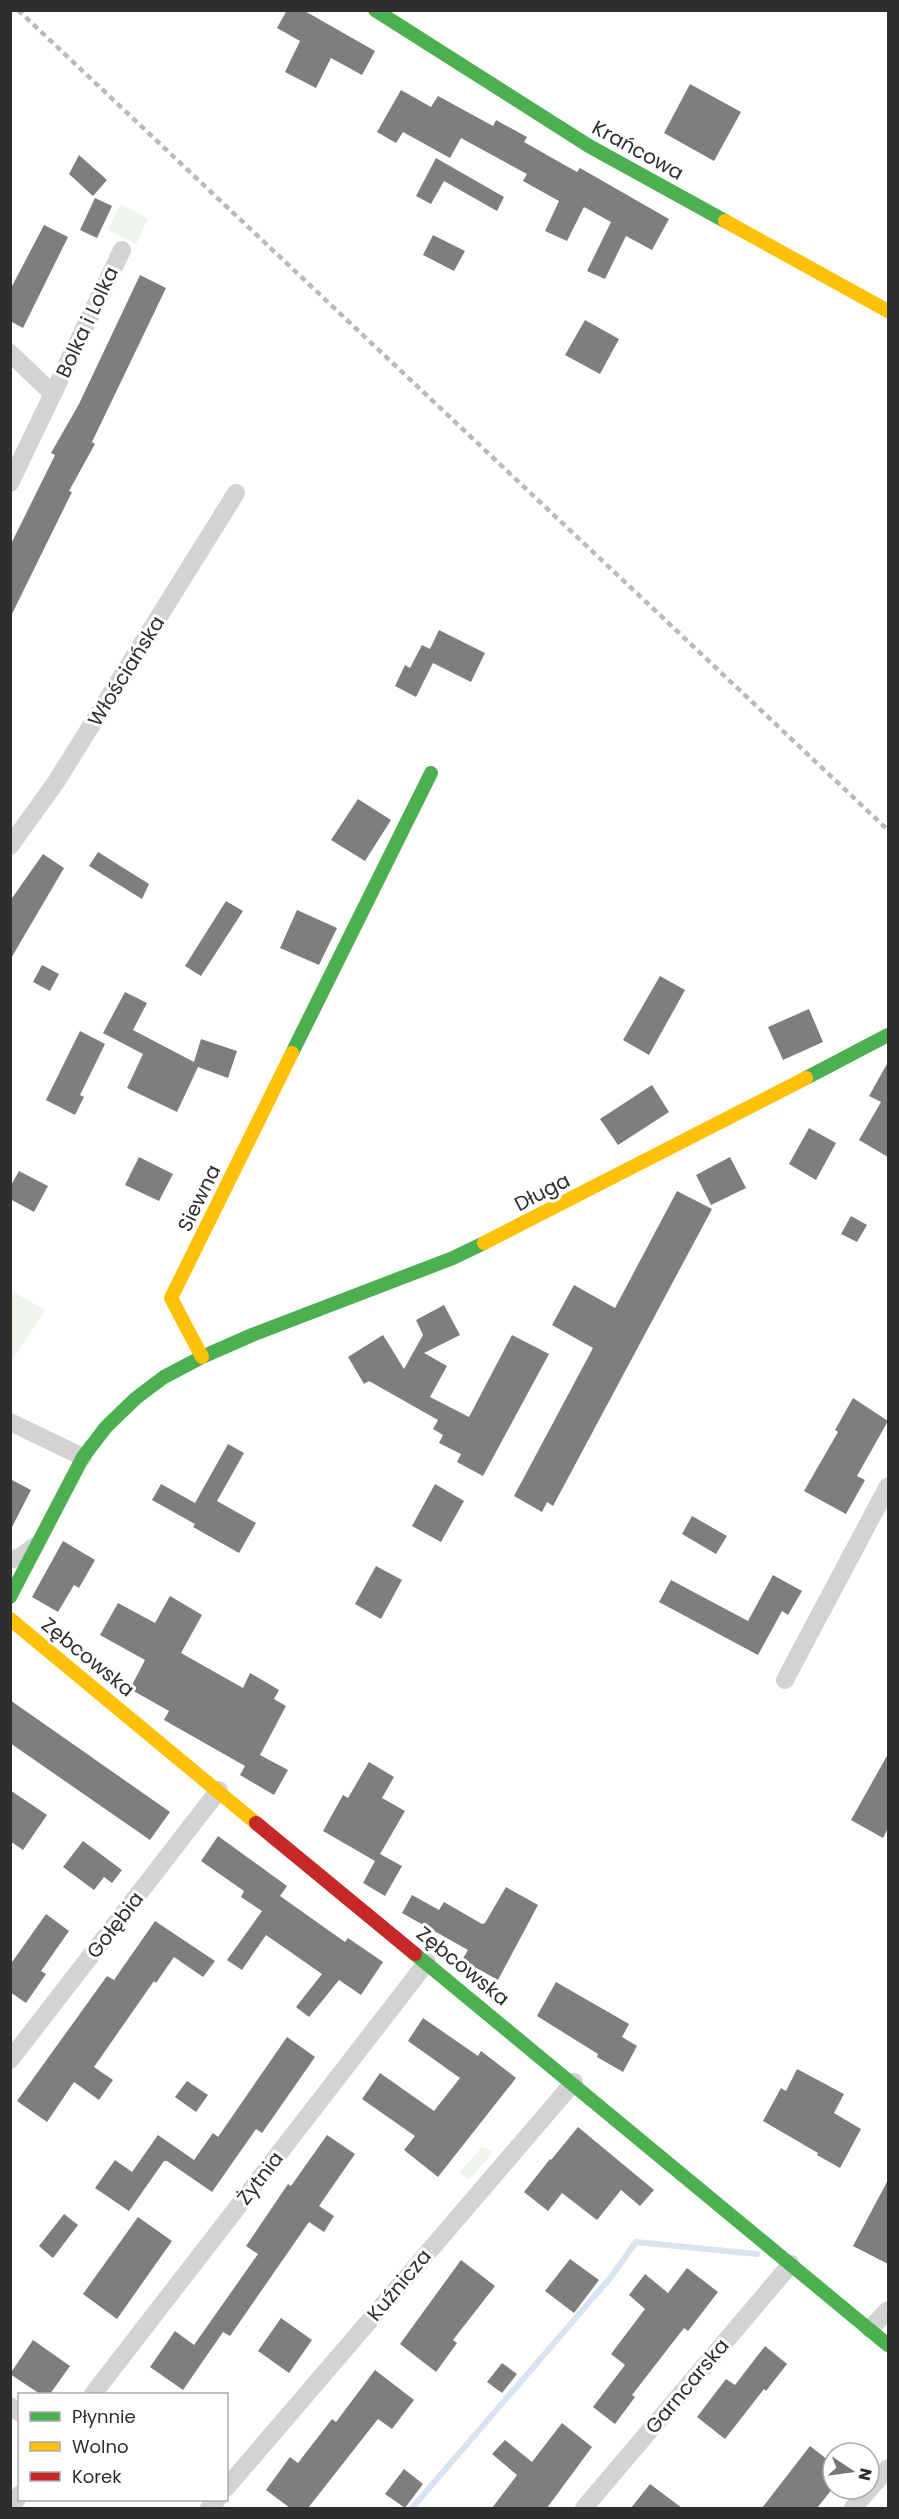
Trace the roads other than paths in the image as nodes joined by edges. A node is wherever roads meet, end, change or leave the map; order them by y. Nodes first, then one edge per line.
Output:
1 (375, 10) edge
2 (122, 250) dead end
3 (888, 311) edge
4 (10, 353) edge
5 (53, 394) junction
6 (10, 483) edge
7 (236, 493) dead end
8 (431, 773) dead end
9 (10, 846) edge
10 (888, 1035) edge
11 (202, 1357) junction
12 (10, 1422) edge
13 (83, 1457) junction
14 (888, 1486) edge
15 (36, 1545) junction
16 (10, 1560) edge
17 (10, 1597) edge
18 (10, 1618) edge
19 (785, 1680) dead end
20 (219, 1790) junction
21 (427, 1962) junction
22 (10, 2060) edge
23 (574, 2082) junction
24 (791, 2264) junction
25 (888, 2310) edge
26 (870, 2329) junction
27 (888, 2345) edge
28 (94, 2393) edge
29 (888, 2468) edge
30 (228, 2486) edge
31 (584, 2508) edge
32 (853, 2508) edge

1 - 3 street, Krańcowa
2 - 5 street, Bolka i Lolka
4 - 5 street, Bolka i Lolka
5 - 6 street, Bolka i Lolka
7 - 9 street, Włościańska
8 - 11 street, Siewna
10 - 11 street, Długa
11 - 13 street
12 - 13 street
13 - 15 street
14 - 19 street
15 - 16 street
15 - 17 street
18 - 20 street, Zębcowska
20 - 21 street, Zębcowska
20 - 22 street, Gołębia
21 - 23 street, Zębcowska
21 - 28 street, Żytnia
23 - 24 street, Zębcowska
23 - 30 street, Kuźnicza
24 - 26 street, Zębcowska
24 - 31 street, Garncarska
25 - 26 street
26 - 27 street, Zębcowska
29 - 32 street

